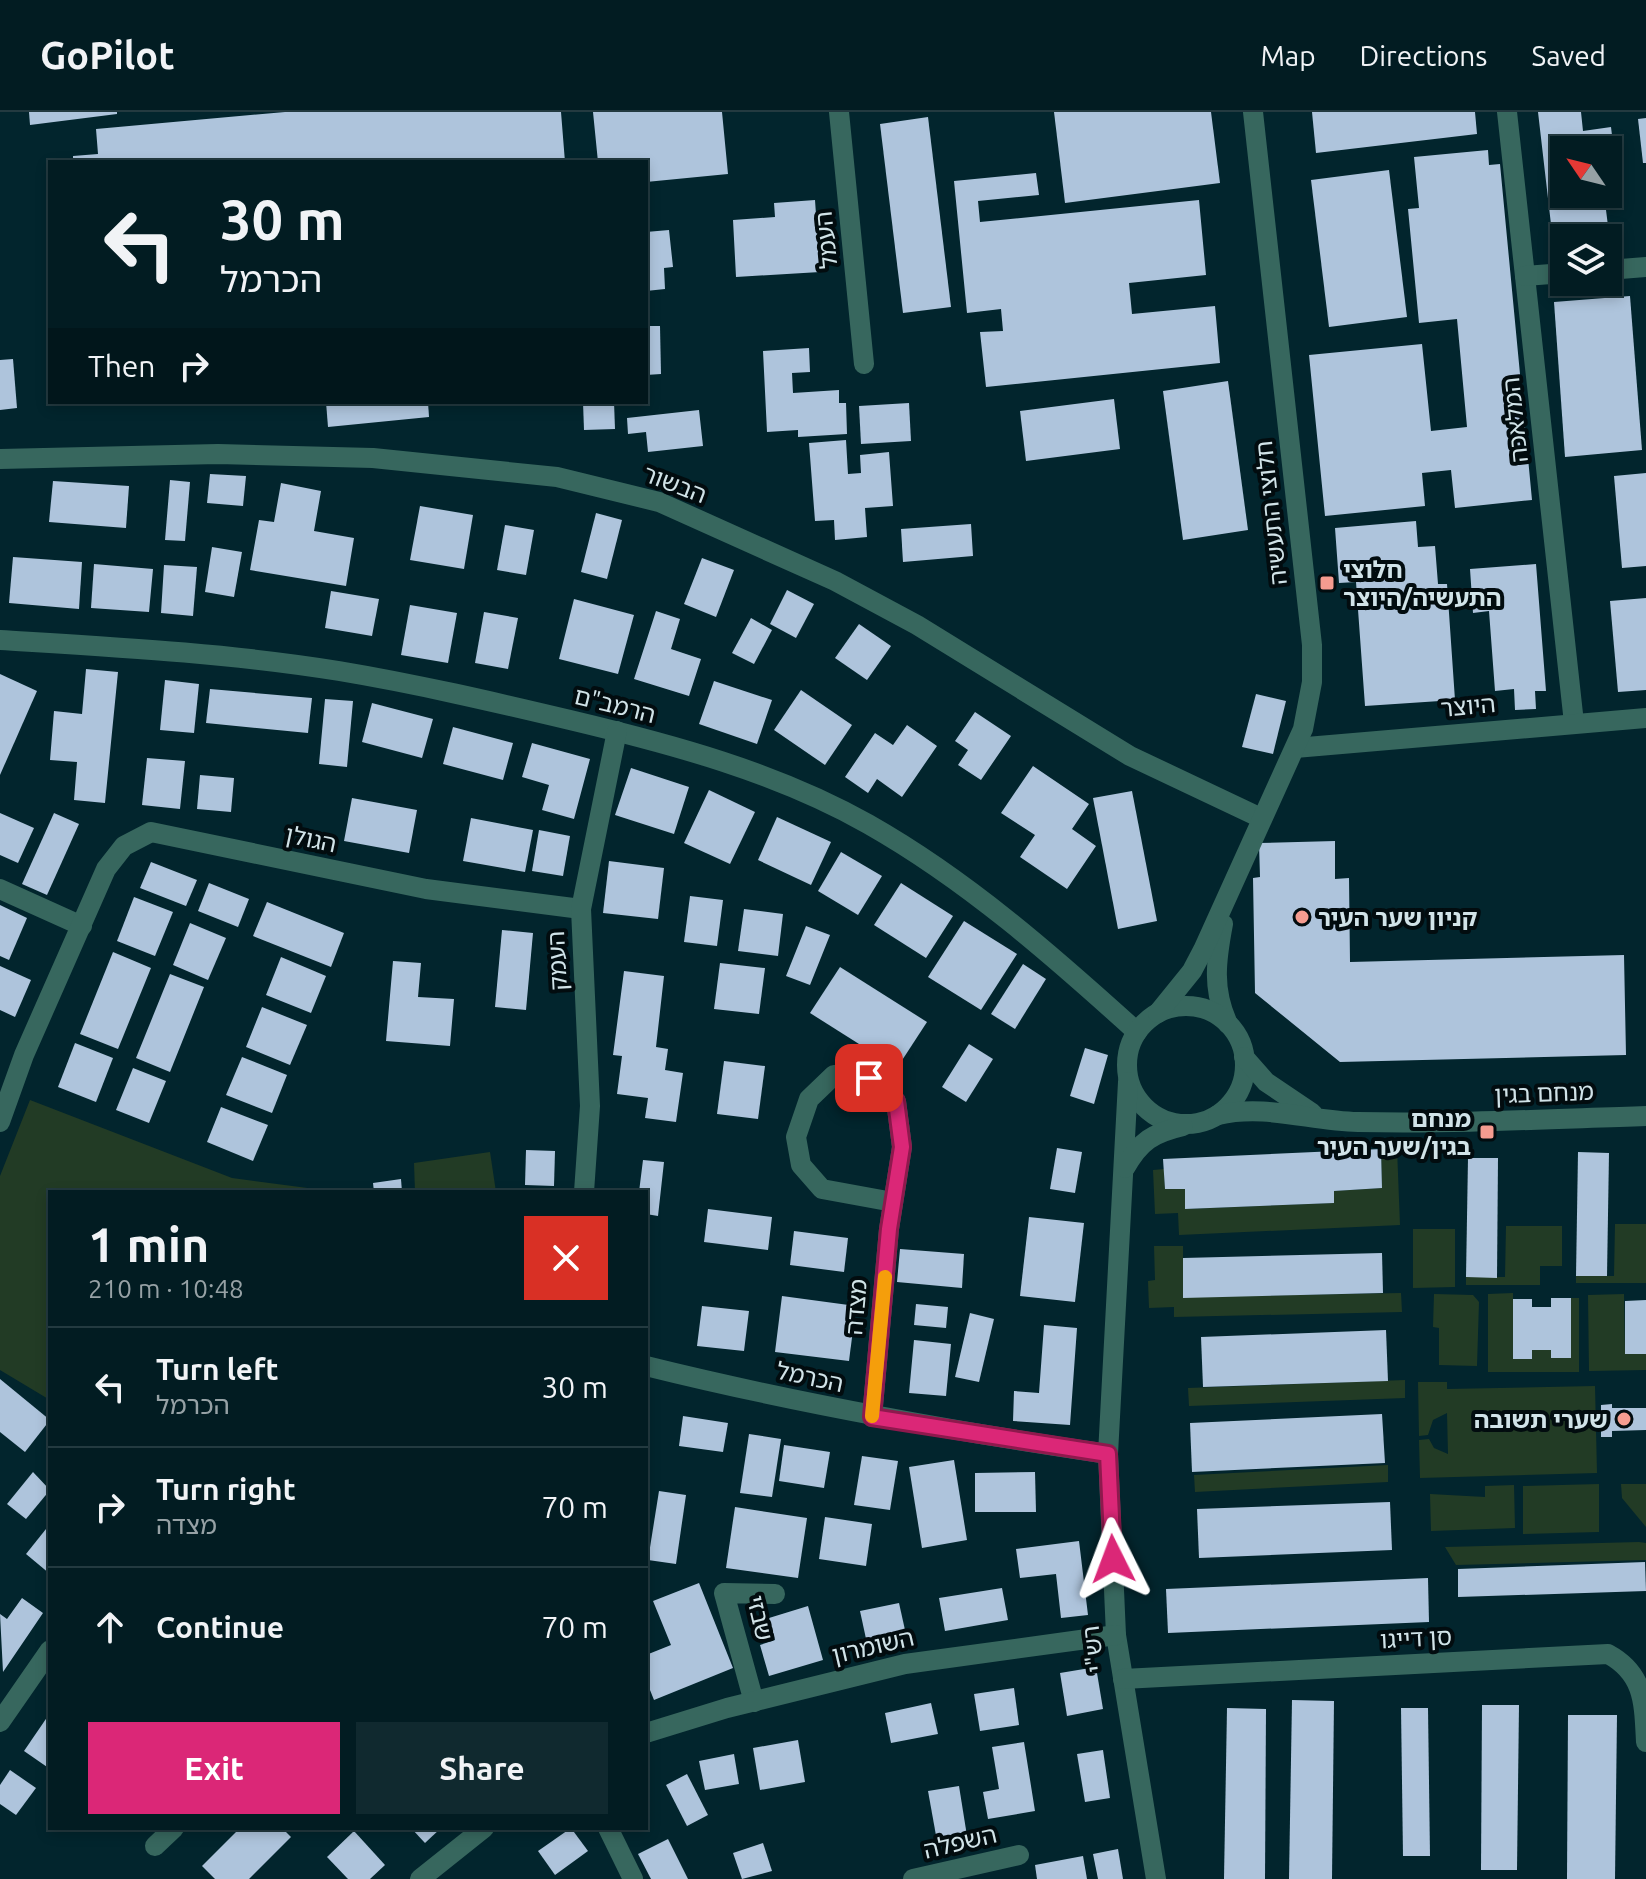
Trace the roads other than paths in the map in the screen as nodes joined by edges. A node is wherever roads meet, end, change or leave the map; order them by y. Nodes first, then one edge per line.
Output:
1 (839, 112) edge
2 (1253, 112) edge
3 (1507, 112) edge
4 (1646, 267) edge
5 (1622, 269) edge
6 (1550, 274) edge
7 (1525, 276) junction
8 (864, 364) dead end
9 (0, 459) edge
10 (0, 640) edge
11 (1646, 718) edge
12 (1574, 723) junction
13 (617, 731) junction
14 (1295, 748) junction
15 (1261, 818) junction
16 (0, 889) edge
17 (1228, 892) junction
18 (581, 909) junction
19 (82, 926) junction
20 (1158, 1013) junction
21 (1228, 1024) junction
22 (1137, 1032) junction
23 (1244, 1057) junction
24 (1128, 1082) junction
25 (1218, 1115) junction
26 (1646, 1116) edge
27 (0, 1122) edge
28 (1347, 1122) junction
29 (1185, 1125) junction
30 (1123, 1172) junction
31 (584, 1190) edge
32 (893, 1202) junction
33 (648, 1366) edge
34 (872, 1417) junction
35 (1108, 1454) junction
36 (775, 1594) dead end
37 (1116, 1635) junction
38 (48, 1653) edge
39 (1123, 1679) junction
40 (754, 1702) junction
41 (3, 1709) edge
42 (648, 1732) edge
43 (1646, 1742) edge
44 (172, 1830) edge
45 (481, 1830) edge
46 (609, 1830) edge
47 (155, 1846) dead end
48 (1019, 1855) dead end
49 (420, 1879) edge
50 (633, 1879) edge
51 (913, 1879) edge
52 (1156, 1879) edge

1 - 8 street, העמל
2 - 14 street, חלוצי התעשיה
3 - 7 street, המלאכה
4 - 5 street
6 - 7 street
7 - 12 street, המלאכה
9 - 15 street, הבשור
10 - 13 street, הרמב"ם
11 - 12 street, היוצר
12 - 14 street, היוצר
13 - 18 street, העמק
13 - 22 street, הרמב"ם
14 - 15 street, חלוצי התעשיה
15 - 17 street, חלוצי התעשיה
16 - 19 street
17 - 20 street, חלוצי התעשיה
17 - 21 street, חלוצי התעשיה
18 - 19 street, הגולן
18 - 31 street, העמק
19 - 27 street, הגולן
20 - 21 street
20 - 22 street
21 - 23 street
22 - 24 street
23 - 25 street
23 - 28 street, מנחם בגין
24 - 29 street
24 - 30 street, רש"י
25 - 28 street, מנחם בגין
25 - 29 street
26 - 28 street, מנחם בגין
29 - 30 street
30 - 35 street, רש"י
32 - 32 street
32 - 34 street, מצדה
33 - 34 street, הכרמל
34 - 35 street, הכרמל
35 - 37 street, רש"י
36 - 40 street, שבזי
37 - 39 street, רש"י
37 - 40 street, השומרון
38 - 41 street
39 - 43 street, סן דייגו
39 - 52 street, רש"י
40 - 42 street, השומרון
44 - 47 street
45 - 49 street
46 - 50 street
48 - 51 street, השפלה

